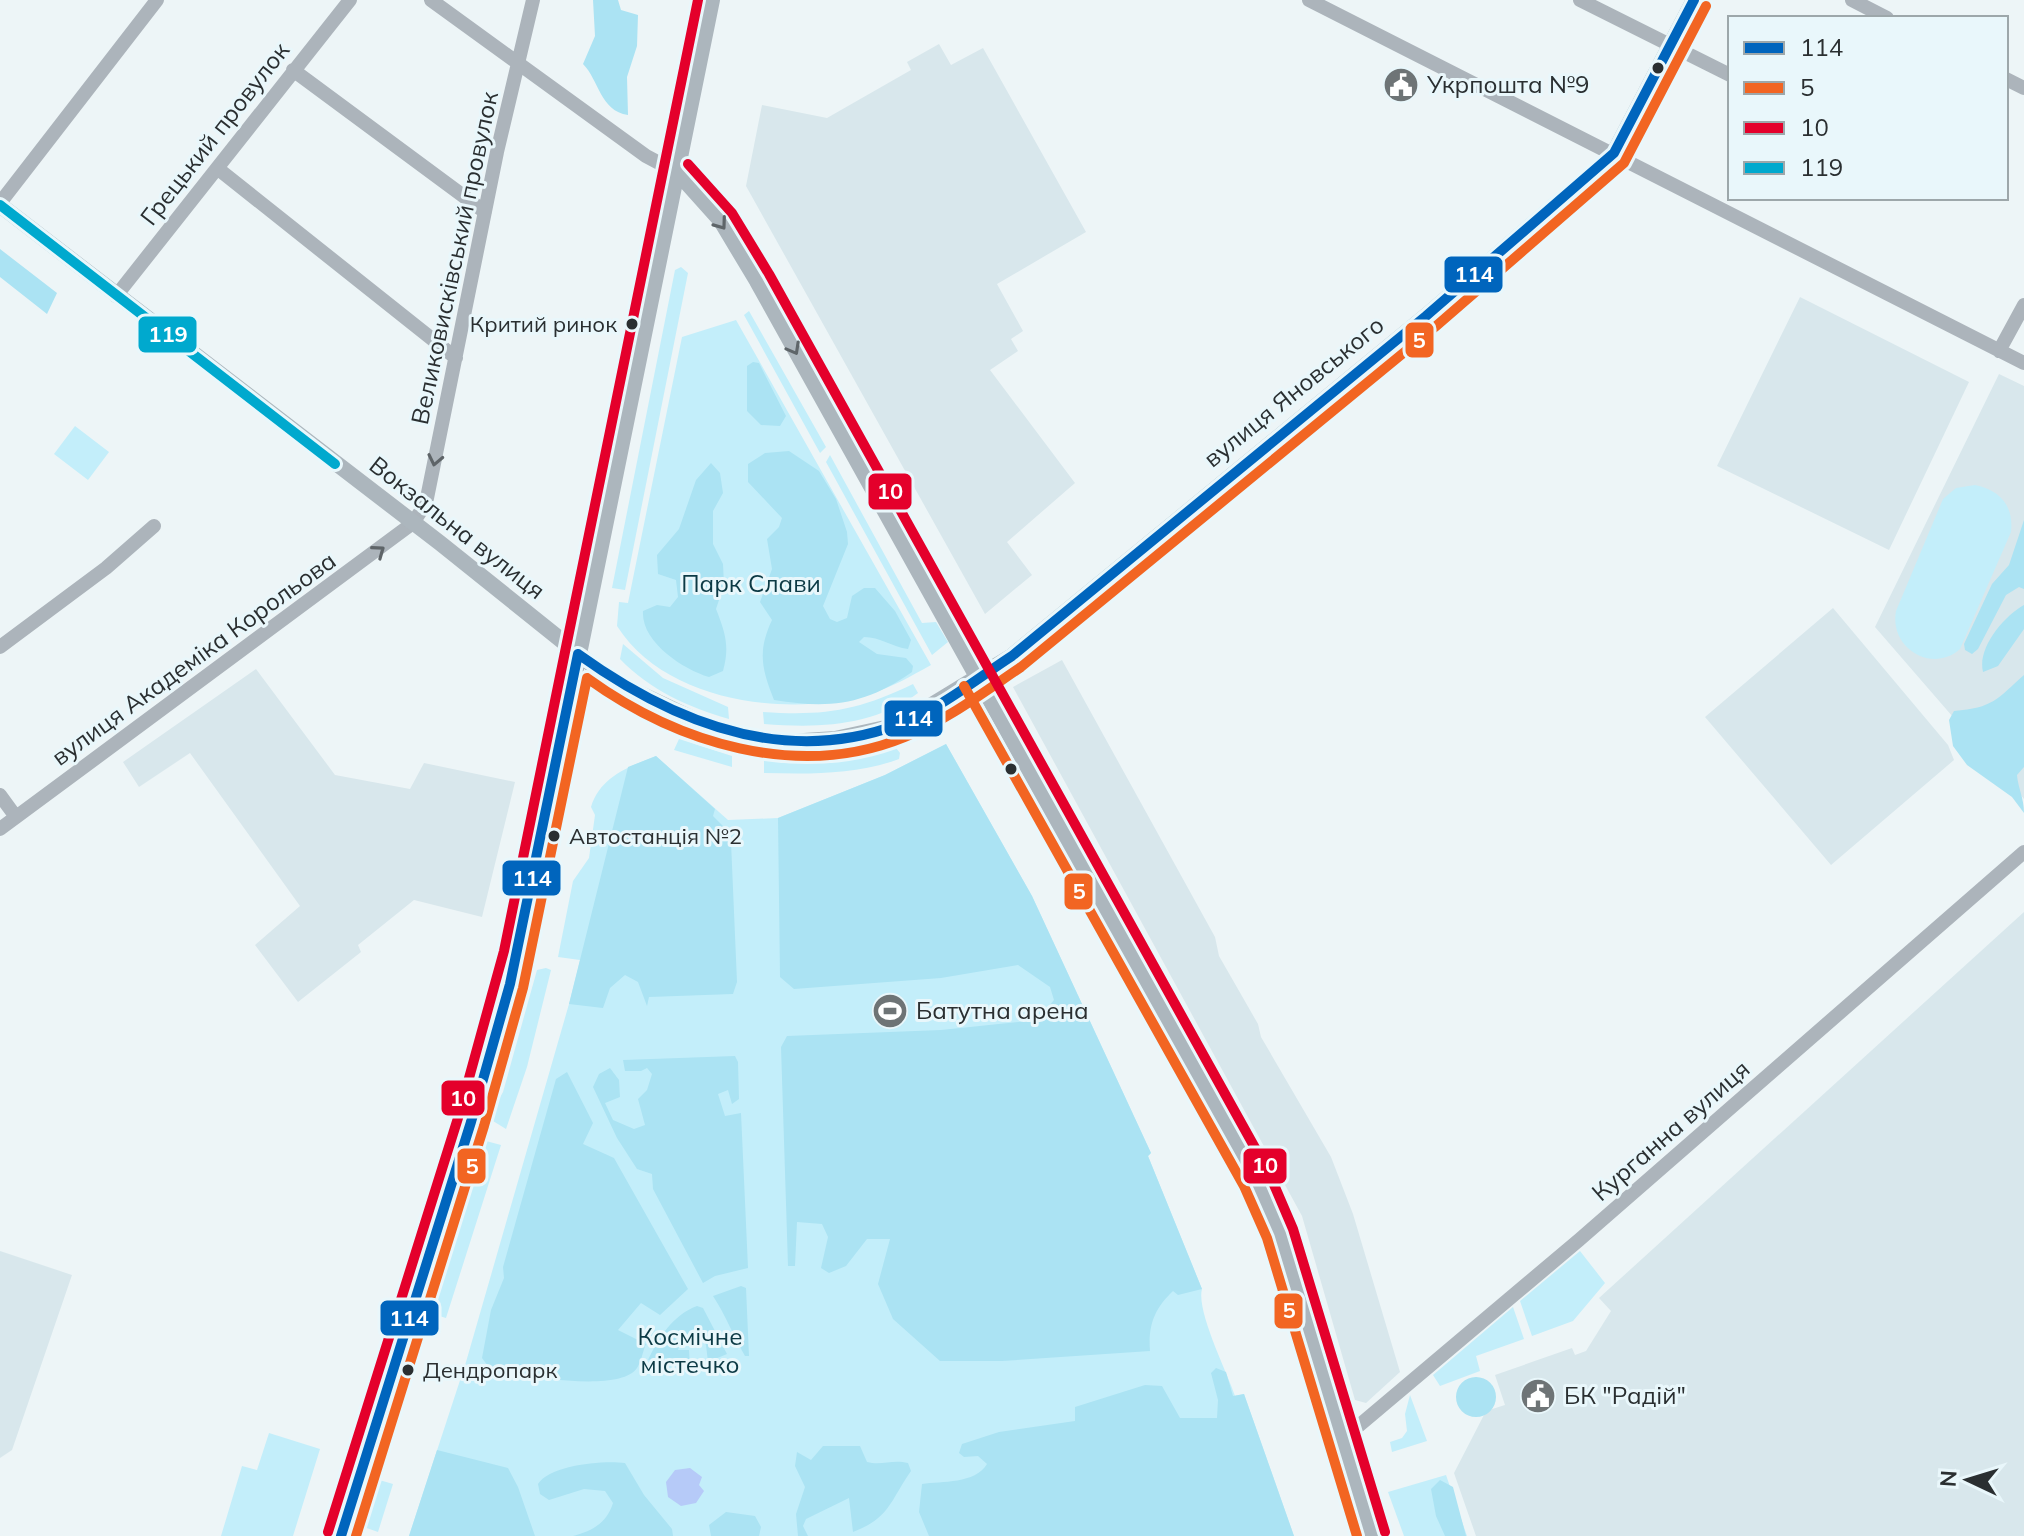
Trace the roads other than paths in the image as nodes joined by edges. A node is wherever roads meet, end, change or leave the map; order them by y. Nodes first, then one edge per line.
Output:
1 (157, 0) edge
2 (350, 0) edge
3 (431, 0) edge
4 (533, 0) edge
5 (712, 0) edge
6 (1309, 0) edge
7 (1580, 0) edge
8 (1694, 0) edge
9 (1852, 0) edge
10 (1883, 16) edge
11 (1671, 45) junction
12 (519, 64) junction
13 (293, 70) junction
14 (1728, 74) edge
15 (1614, 153) junction
16 (217, 168) junction
17 (678, 173) junction
18 (0, 204) edge
19 (485, 212) junction
20 (116, 296) junction
21 (2024, 305) edge
22 (1999, 351) junction
23 (456, 358) junction
24 (2024, 363) edge
25 (413, 523) junction
26 (154, 526) dead end
27 (0, 647) edge
28 (578, 654) junction
29 (976, 679) junction
30 (0, 795) edge
31 (16, 817) junction
32 (0, 829) edge
33 (2024, 852) edge
34 (1343, 1439) junction
35 (341, 1536) edge
36 (1372, 1536) edge

1 - 18 street
2 - 13 street, Грецький провулок
3 - 12 street
4 - 12 street, Великовисківський провулок
5 - 17 main road
6 - 15 street
7 - 11 street
8 - 11 main road, вулиця Яновського
9 - 10 street
11 - 14 street
11 - 15 main road, вулиця Яновського
12 - 17 street
12 - 19 street, Великовисківський провулок
13 - 16 street, Грецький провулок
13 - 19 street
15 - 22 street
15 - 29 main road, вулиця Яновського
16 - 20 street, Грецький провулок
16 - 23 street
17 - 28 main road
17 -> 29 main road
18 - 20 main road, Вокзальна вулиця
19 - 23 street, Великовисківський провулок
20 - 25 main road, Вокзальна вулиця
21 - 22 street
22 - 24 street
23 -> 25 street, Великовисківський провулок
25 - 28 main road, Вокзальна вулиця
31 -> 25 street, вулиця Академіка Корольова
26 - 27 street
28 - 29 main road, Вокзальна вулиця
28 - 35 main road
29 - 34 main road
30 - 31 street
31 - 32 street, вулиця Академіка Корольова
33 - 34 street, Курганна вулиця
34 - 36 main road

